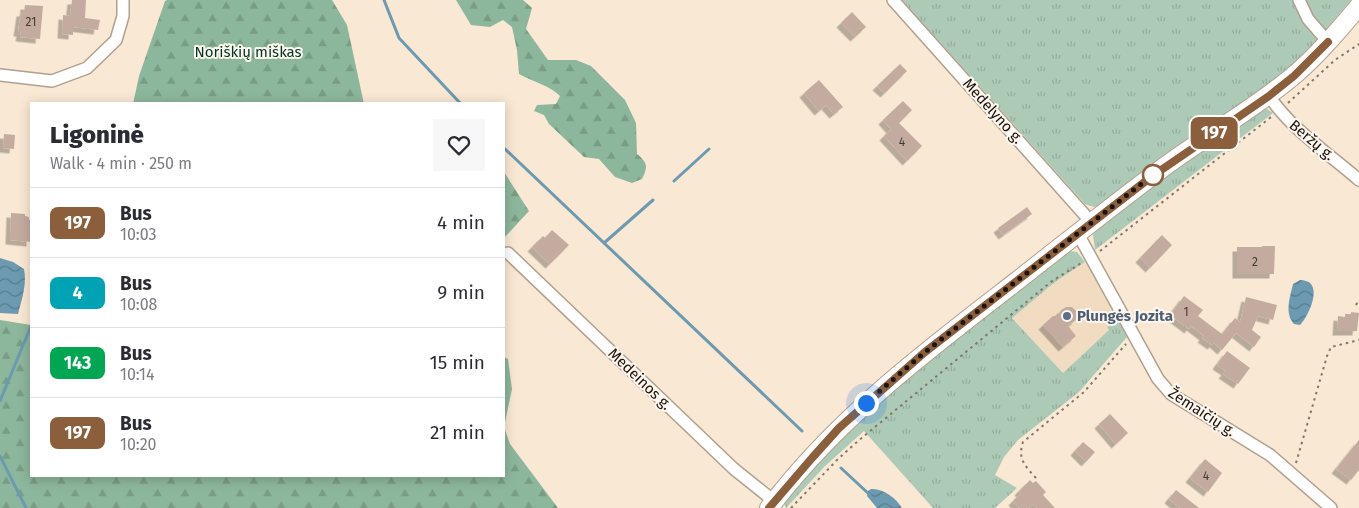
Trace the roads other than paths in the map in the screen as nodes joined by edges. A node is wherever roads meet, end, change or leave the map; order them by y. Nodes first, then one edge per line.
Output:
1 (124, 0) edge
2 (893, 0) edge
3 (1300, 0) edge
4 (1359, 6) edge
5 (1328, 42) junction
6 (0, 75) edge
7 (1269, 96) junction
8 (1359, 180) edge
9 (1092, 223) junction
10 (1078, 234) junction
11 (508, 253) dead end
12 (771, 504) edge
13 (1331, 508) edge

1 - 6 street
2 - 9 street, Medelyno g.
3 - 5 street
4 - 5 main road
5 - 7 main road
7 - 8 street, Beržų g.
7 - 9 main road
9 - 10 main road
10 - 12 main road
10 - 13 street, Žemaičių g.
11 - 12 street, Medeinos g.

